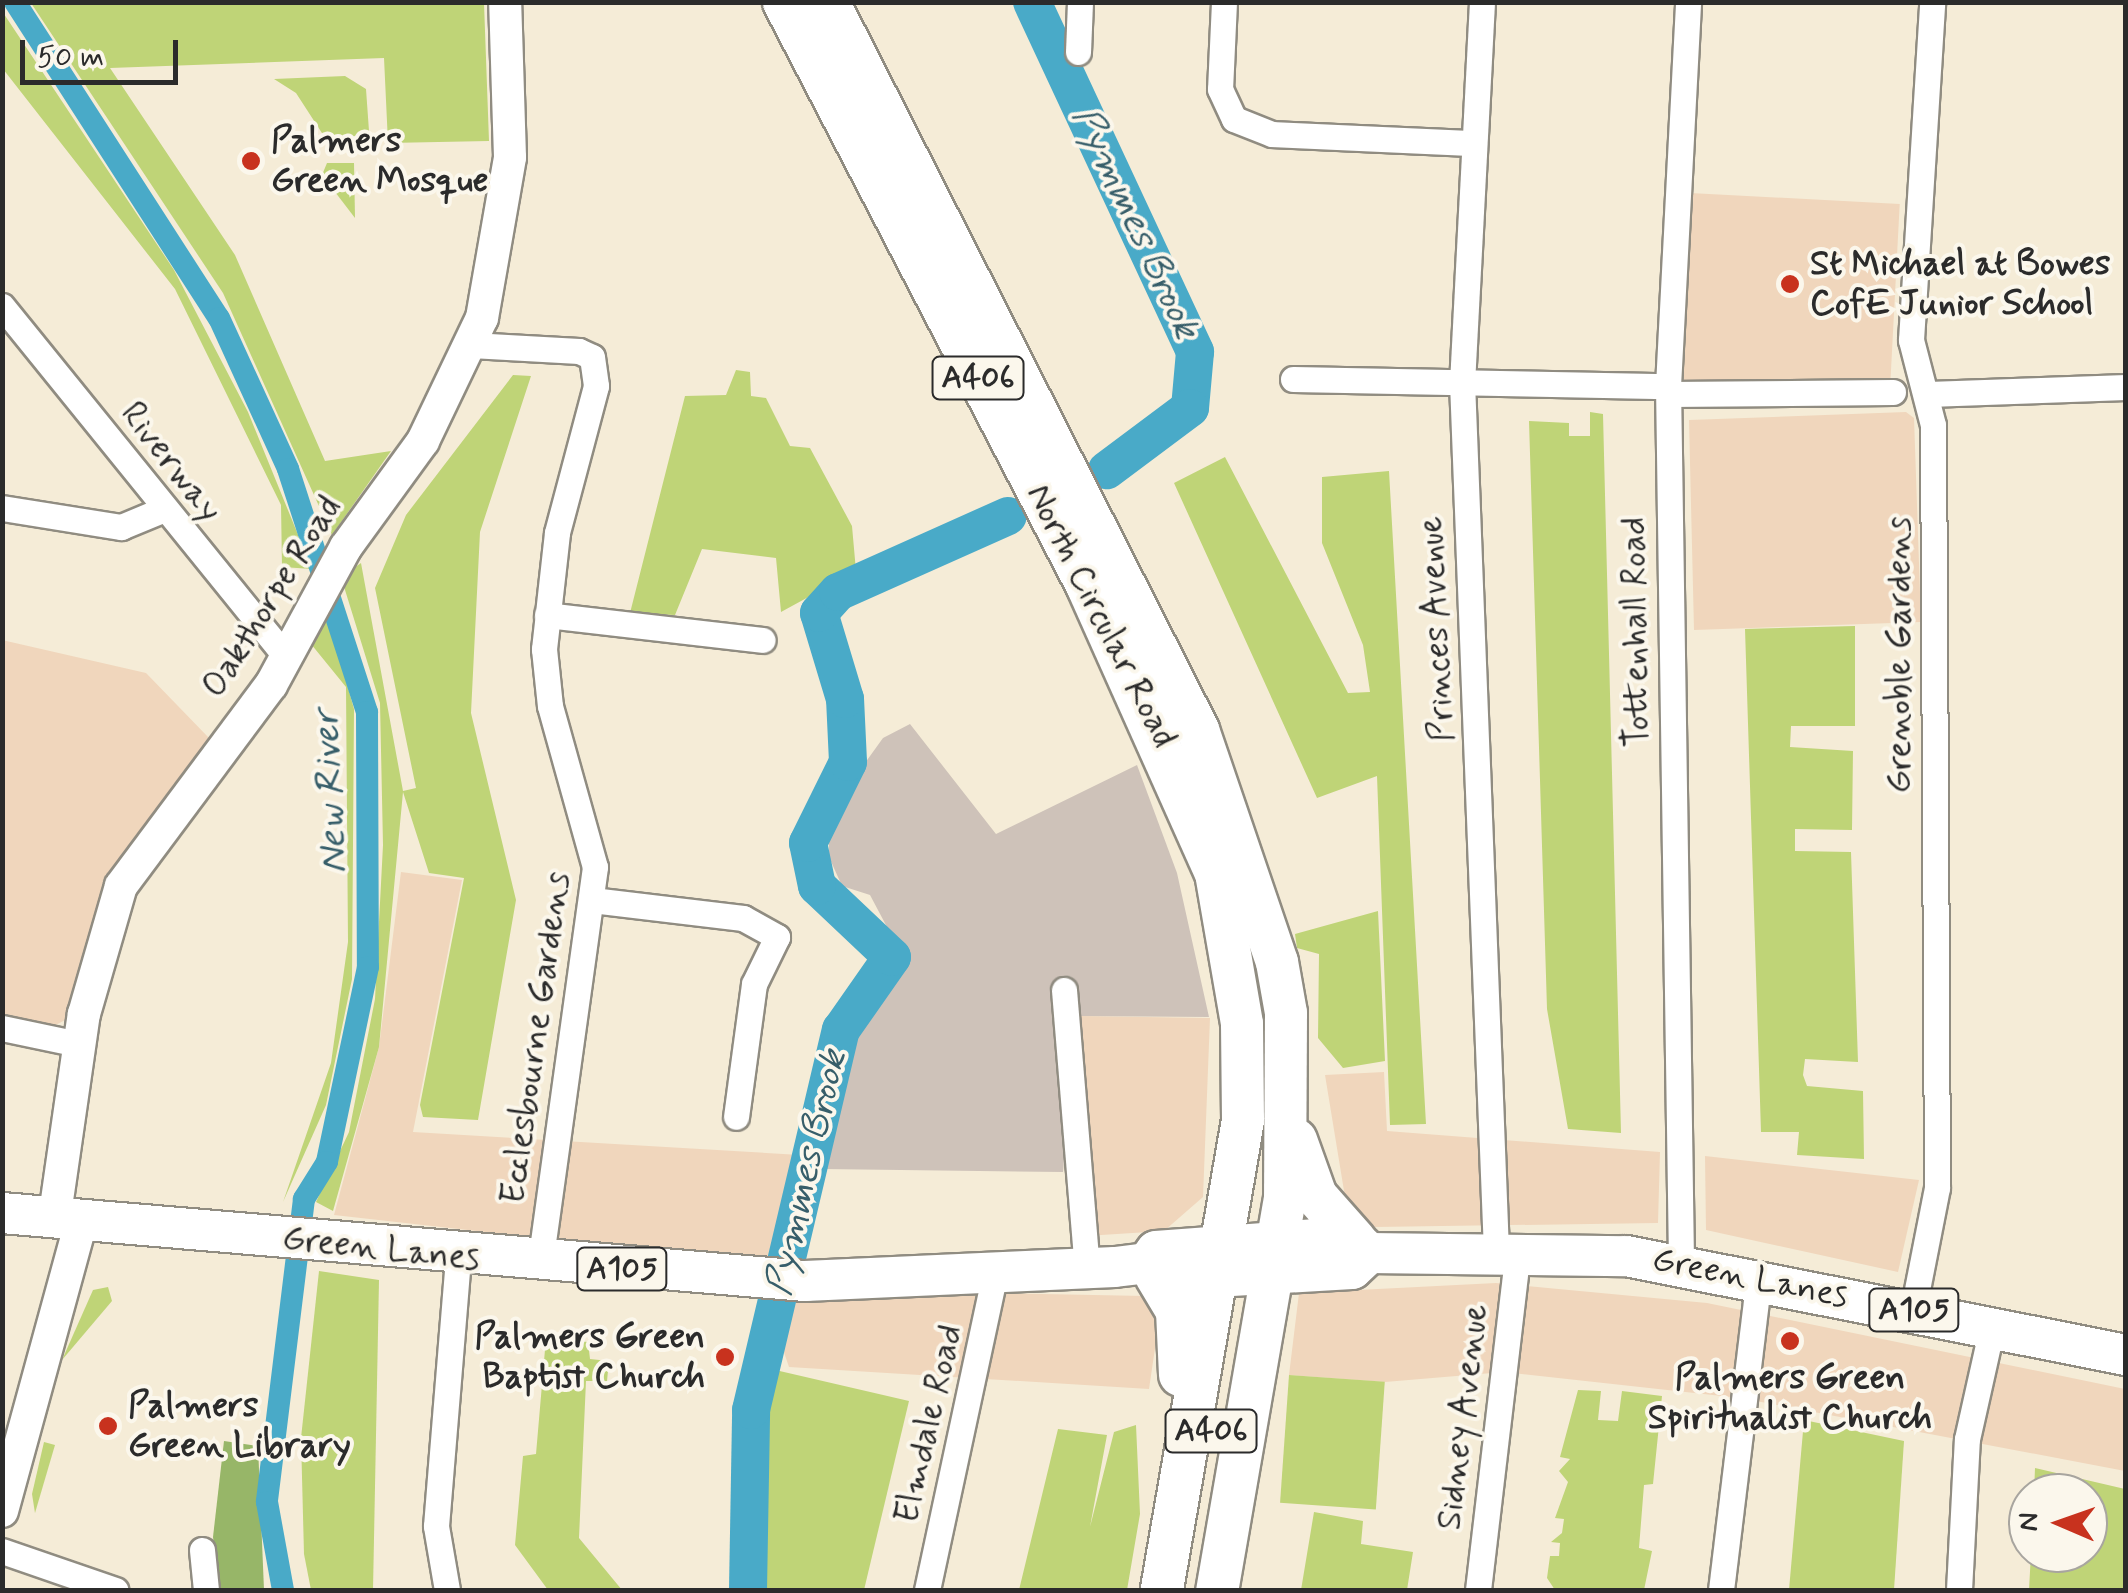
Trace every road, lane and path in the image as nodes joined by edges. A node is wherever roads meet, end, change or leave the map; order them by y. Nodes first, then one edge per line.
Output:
1 (505, 2) edge
2 (784, 2) edge
3 (828, 2) edge
4 (1080, 2) edge
5 (1224, 2) edge
6 (1482, 2) edge
7 (1688, 2) edge
8 (1932, 2) edge
9 (1078, 52) dead end
10 (1474, 143) junction
11 (2, 306) edge
12 (471, 345) junction
13 (1293, 379) dead end
14 (1462, 382) junction
15 (2126, 387) edge
16 (1668, 390) junction
17 (1893, 392) dead end
18 (1928, 394) junction
19 (2, 508) edge
20 (162, 510) junction
21 (547, 615) junction
22 (763, 640) dead end
23 (287, 658) junction
24 (592, 900) junction
25 (1264, 918) junction
26 (1064, 990) dead end
27 (2, 1028) edge
28 (78, 1044) junction
29 (736, 1117) dead end
30 (1288, 1127) junction
31 (2, 1213) edge
32 (67, 1223) junction
33 (1362, 1246) junction
34 (1507, 1252) junction
35 (458, 1257) junction
36 (1246, 1260) junction
37 (1681, 1261) junction
38 (540, 1264) junction
39 (1087, 1269) junction
40 (1152, 1270) junction
41 (995, 1274) junction
42 (1759, 1276) junction
43 (1913, 1310) junction
44 (1992, 1327) junction
45 (2126, 1355) edge
46 (1193, 1397) junction
47 (2, 1511) edge
48 (202, 1550) dead end
49 (2, 1551) edge
50 (115, 1590) edge
51 (206, 1590) edge
52 (447, 1590) edge
53 (927, 1590) edge
54 (1162, 1590) edge
55 (1184, 1590) edge
56 (1217, 1590) edge
57 (1478, 1590) edge
58 (1721, 1590) edge
59 (1959, 1590) edge

1 - 12 street, Oakthorpe Road
2 - 36 highway, North Circular Road / A406
3 - 25 highway, North Circular Road / A406
4 - 9 street
5 - 10 street
6 - 10 street, Princes Avenue
7 - 16 street, Tottenhall Road
8 - 18 street, Grenoble Gardens
10 - 14 street, Princes Avenue
11 - 20 street, Riverway
12 - 21 street, Ecclesbourne Gardens
12 - 23 street, Oakthorpe Road
13 - 14 street
14 - 16 street
14 - 34 street, Princes Avenue
15 - 18 street
16 - 17 street
16 - 37 street, Tottenhall Road
18 - 43 street, Grenoble Gardens
19 - 20 street
20 - 23 street, Riverway
21 - 22 street
21 - 24 street, Ecclesbourne Gardens
23 - 28 street, Oakthorpe Road
24 - 29 street
24 - 38 street, Ecclesbourne Gardens
25 - 30 highway, North Circular Road / A406
25 - 36 highway, A406
26 - 39 street
27 - 28 street
28 - 32 street, Oakthorpe Road
30 - 33 highway, A406
30 - 36 highway, North Circular Road / A406
31 - 32 main road, Green Lanes / A105
32 - 35 main road, Green Lanes / A105
32 - 47 street, Oakthorpe Road
33 - 34 main road, Green Lanes / A105
33 - 36 main road, Green Lanes / A105
34 - 37 main road, Green Lanes / A105
34 - 57 street, Sidney Avenue
35 - 38 main road, Green Lanes / A105
35 - 52 street
36 - 40 main road, Green Lanes / A105
36 - 46 highway, A406
36 - 55 highway, A406
36 - 56 highway, A406
37 - 42 main road, Green Lanes / A105
38 - 41 main road, Green Lanes / A105
39 - 40 main road, Green Lanes / A105
39 - 41 main road, Green Lanes / A105
40 - 46 highway, A406
41 - 53 street, Elmdale Road
42 - 43 main road, Green Lanes / A105
42 - 58 street
43 - 44 main road, Green Lanes / A105
44 - 45 main road, Green Lanes / A105
44 - 59 street
46 - 54 highway, A406
48 - 51 street
49 - 50 street

